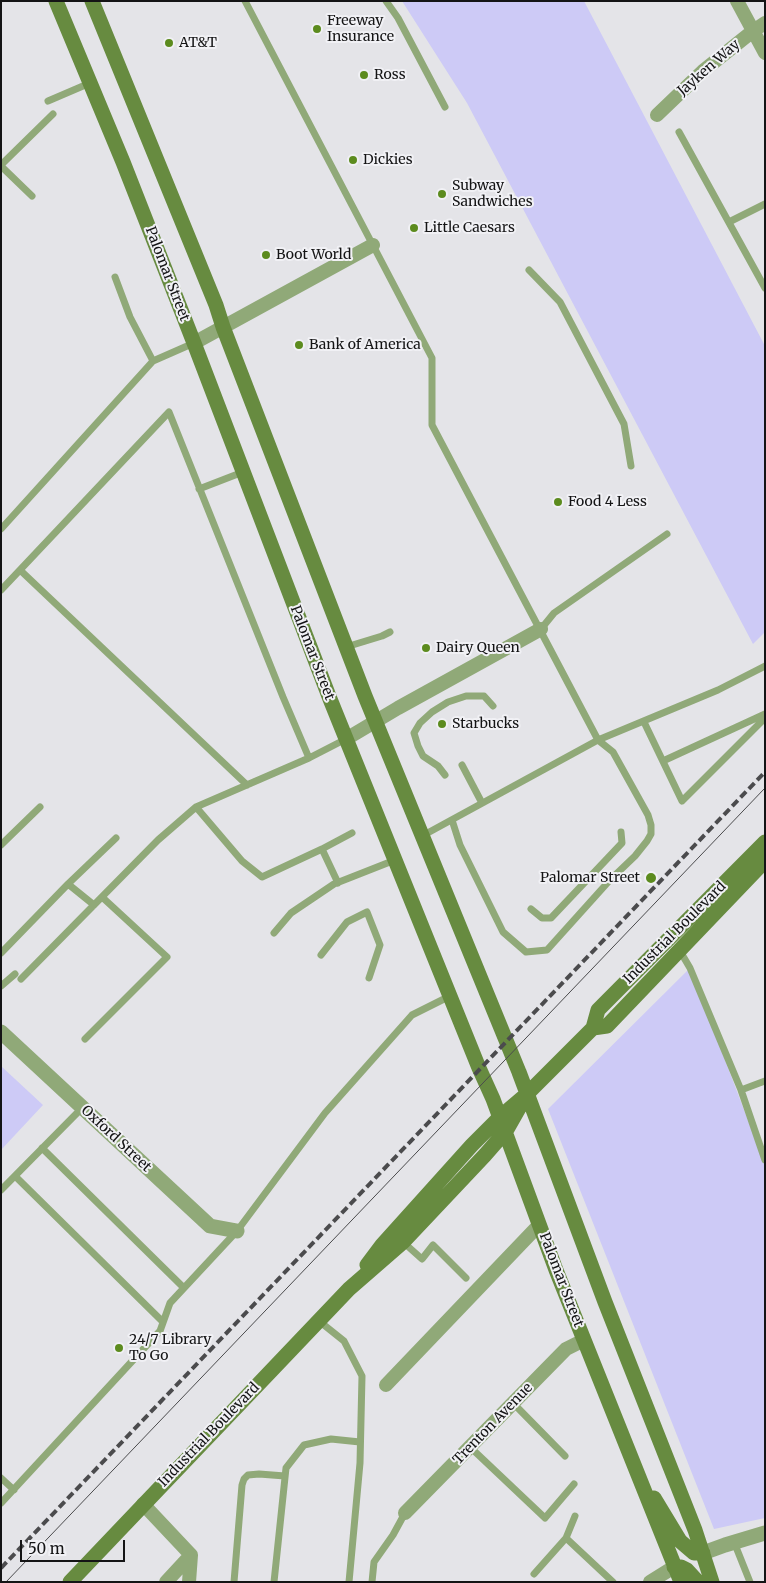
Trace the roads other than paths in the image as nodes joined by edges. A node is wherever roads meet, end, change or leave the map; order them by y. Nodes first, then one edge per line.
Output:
1 (56, 1) edge
2 (92, 1) edge
3 (244, 1) edge
4 (386, 1) edge
5 (737, 1) edge
6 (759, 27) edge
7 (765, 53) edge
8 (90, 83) junction
9 (48, 100) dead end
10 (445, 107) dead end
11 (53, 114) dead end
12 (657, 116) dead end
13 (679, 132) dead end
14 (1, 166) edge
15 (32, 196) dead end
16 (765, 204) edge
17 (729, 222) junction
18 (373, 245) junction
19 (529, 270) dead end
20 (115, 276) dead end
21 (765, 288) edge
22 (223, 327) junction
23 (194, 343) junction
24 (153, 361) junction
25 (631, 466) dead end
26 (243, 472) junction
27 (200, 489) junction
28 (1, 530) edge
29 (667, 534) dead end
30 (20, 570) junction
31 (1, 590) edge
32 (541, 629) junction
33 (390, 632) dead end
34 (346, 647) junction
35 (765, 666) edge
36 (493, 706) dead end
37 (765, 716) edge
38 (375, 722) junction
39 (644, 722) junction
40 (346, 739) junction
41 (598, 740) junction
42 (308, 758) junction
43 (663, 761) junction
44 (462, 765) dead end
45 (445, 775) dead end
46 (248, 785) junction
47 (482, 803) junction
48 (40, 807) dead end
49 (196, 807) junction
50 (452, 820) junction
51 (621, 832) dead end
52 (352, 833) dead end
53 (422, 836) junction
54 (116, 838) dead end
55 (3, 841) edge
56 (765, 842) edge
57 (322, 849) junction
58 (395, 860) junction
59 (765, 862) edge
60 (338, 882) junction
61 (68, 884) junction
62 (102, 897) junction
63 (94, 905) junction
64 (531, 909) dead end
65 (274, 933) dead end
66 (680, 950) junction
67 (1, 953) edge
68 (322, 955) dead end
69 (369, 978) dead end
70 (1, 986) edge
71 (450, 996) junction
72 (593, 1028) junction
73 (1, 1032) edge
74 (85, 1039) dead end
75 (765, 1081) edge
76 (741, 1090) junction
77 (527, 1094) junction
78 (82, 1108) junction
79 (503, 1124) junction
80 (42, 1148) junction
81 (765, 1160) edge
82 (15, 1176) junction
83 (1, 1190) edge
84 (540, 1225) junction
85 (237, 1231) junction
86 (403, 1242) junction
87 (466, 1278) dead end
88 (184, 1288) junction
89 (349, 1289) junction
90 (319, 1321) junction
91 (163, 1322) junction
92 (584, 1340) junction
93 (386, 1385) dead end
94 (513, 1403) junction
95 (360, 1442) junction
96 (470, 1447) junction
97 (565, 1456) dead end
98 (636, 1472) junction
99 (285, 1476) junction
100 (1, 1478) edge
101 (574, 1484) dead end
102 (14, 1490) junction
103 (1, 1503) edge
104 (142, 1504) junction
105 (405, 1513) joint
106 (575, 1516) dead end
107 (765, 1533) edge
108 (566, 1538) junction
109 (734, 1542) junction
110 (703, 1553) junction
111 (191, 1555) junction
112 (674, 1567) junction
113 (534, 1574) dead end
114 (70, 1582) edge
115 (166, 1582) edge
116 (189, 1582) edge
117 (234, 1582) edge
118 (274, 1582) edge
119 (348, 1582) edge
120 (372, 1582) edge
121 (613, 1582) edge
122 (650, 1582) edge
123 (681, 1582) edge
124 (698, 1582) edge
125 (712, 1582) edge
126 (750, 1582) edge

1 - 8 main road, Palomar Street
2 - 22 main road
3 - 18 lane
4 - 10 lane
5 - 6 street
6 - 7 street
6 - 12 street, Jayken Way
8 - 9 lane
8 - 23 main road, Palomar Street
11 - 14 lane
13 - 17 lane
14 - 15 lane
16 - 17 lane
17 - 21 lane
18 - 22 street
18 - 32 lane
19 - 25 lane
20 - 24 lane
22 - 23 street
22 - 34 main road
23 - 24 lane
23 - 26 main road, Palomar Street
24 - 28 lane
26 - 27 lane
26 - 40 main road, Palomar Street
27 - 30 lane
27 - 42 lane
29 - 32 lane
30 - 31 lane
30 - 46 lane
32 - 38 street
32 - 41 lane
33 - 34 lane
34 - 38 main road
35 - 39 lane
36 - 45 lane
37 - 43 lane
37 - 43 lane
38 - 40 street
38 - 53 main road
39 - 41 lane
39 - 43 lane
40 - 42 lane
40 - 58 main road, Palomar Street
41 - 47 lane
41 - 50 lane
42 - 46 lane
44 - 47 lane
46 - 49 lane
47 - 50 lane
48 - 55 lane
49 - 57 lane
49 - 62 lane
50 - 53 lane
51 - 64 lane
52 - 57 lane
53 - 77 main road
54 - 61 lane
56 - 72 main road, Industrial Boulevard
57 - 60 lane
58 - 60 lane
58 - 71 main road, Palomar Street
59 - 66 main road, Industrial Boulevard
60 - 65 lane
61 - 63 lane
61 - 67 lane
62 - 63 lane
62 - 74 lane
63 - 70 lane
66 - 72 main road, Industrial Boulevard
66 - 76 lane
68 - 69 lane
71 - 79 main road, Palomar Street
71 - 85 lane
72 - 77 main road, Industrial Boulevard
73 - 78 street, Oxford Street
75 - 76 lane
76 - 81 lane
77 - 79 main road, Industrial Boulevard
77 - 110 main road
78 - 80 lane
78 - 85 street, Oxford Street
79 - 84 main road, Palomar Street
79 - 86 main road, Industrial Boulevard
79 - 89 main road, Industrial Boulevard
80 - 82 lane
80 - 88 lane
82 - 83 lane
82 - 91 lane
84 - 92 main road, Palomar Street
84 - 93 street
85 - 88 lane
86 - 87 lane
86 - 89 main road, Industrial Boulevard
88 - 91 lane
89 - 90 main road, Industrial Boulevard
90 - 95 lane
90 - 104 main road, Industrial Boulevard
91 - 102 lane
92 - 94 street, Trenton Avenue
92 - 98 main road, Palomar Street
94 - 96 street, Trenton Avenue
94 - 97 lane
95 - 99 lane
95 - 119 lane
96 - 101 lane
96 - 105 street, Trenton Avenue
98 - 110 main road
98 - 112 main road, Palomar Street
99 - 117 lane
99 - 118 lane
100 - 102 lane
102 - 103 lane
104 - 111 street
104 - 114 main road, Industrial Boulevard
105 - 120 lane
106 - 108 lane
107 - 109 street
108 - 113 lane
108 - 121 lane
109 - 110 street
109 - 126 lane
110 - 125 main road
111 - 115 street
111 - 116 street
112 - 122 street
112 - 123 main road, Palomar Street
112 - 124 main road

